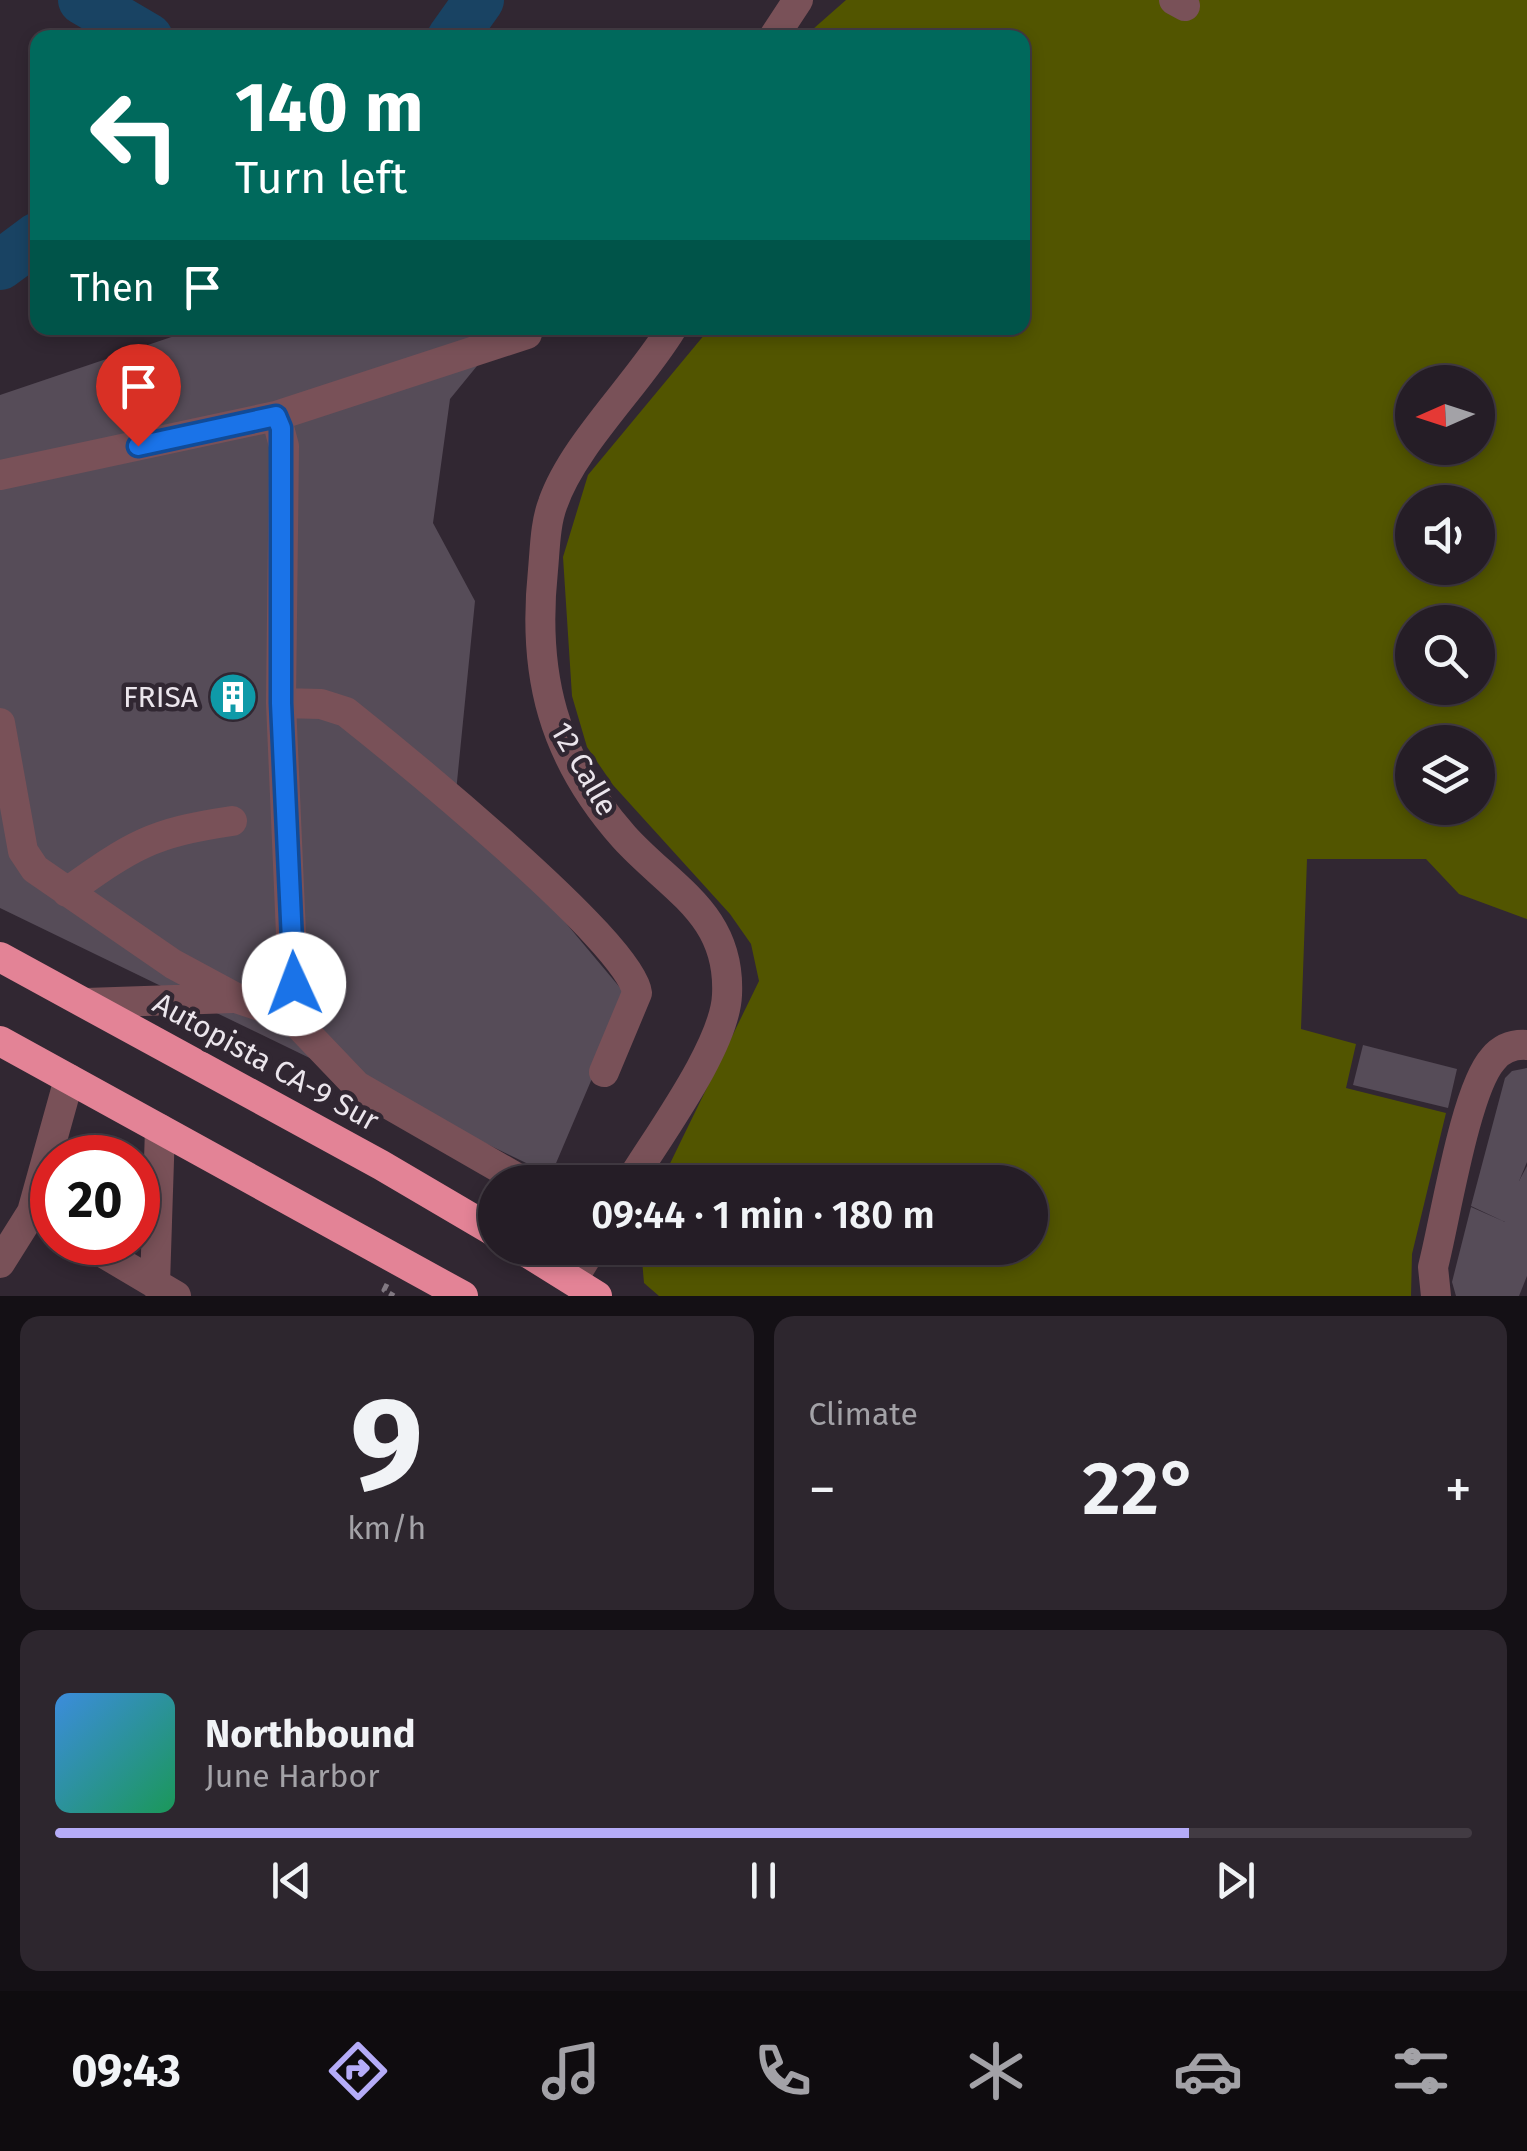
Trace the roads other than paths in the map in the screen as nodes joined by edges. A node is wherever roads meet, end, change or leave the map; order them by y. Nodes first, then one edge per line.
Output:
1 (798, 0) edge
2 (778, 30) edge
3 (524, 335) edge
4 (667, 335) edge
5 (276, 416) junction
6 (0, 476) edge
7 (281, 703) junction
8 (0, 724) edge
9 (232, 821) dead end
10 (67, 892) junction
11 (0, 957) edge
12 (236, 998) junction
13 (86, 1003) junction
14 (290, 1016) junction
15 (0, 1041) edge
16 (1521, 1045) edge
17 (604, 1072) dead end
18 (68, 1079) junction
19 (160, 1129) junction
20 (495, 1165) edge
21 (640, 1165) edge
22 (478, 1222) edge
23 (0, 1263) edge
24 (124, 1265) edge
25 (554, 1265) edge
26 (585, 1287) edge
27 (166, 1290) edge
28 (463, 1296) edge
29 (1436, 1296) edge

1 - 2 street
3 - 5 street
4 - 21 street, 12 Calle
5 - 6 street
5 - 7 street
7 - 14 street
7 - 17 street
8 - 10 street
9 - 10 street
10 - 12 street
11 - 13 highway, Autopista CA-9 Sur
12 - 13 street
12 - 14 street
13 - 22 highway, Autopista CA-9 Sur
14 - 20 street
15 - 18 highway
16 - 29 street
18 - 19 highway
18 - 23 street
19 - 27 street
19 - 28 highway
24 - 27 street
25 - 26 highway

